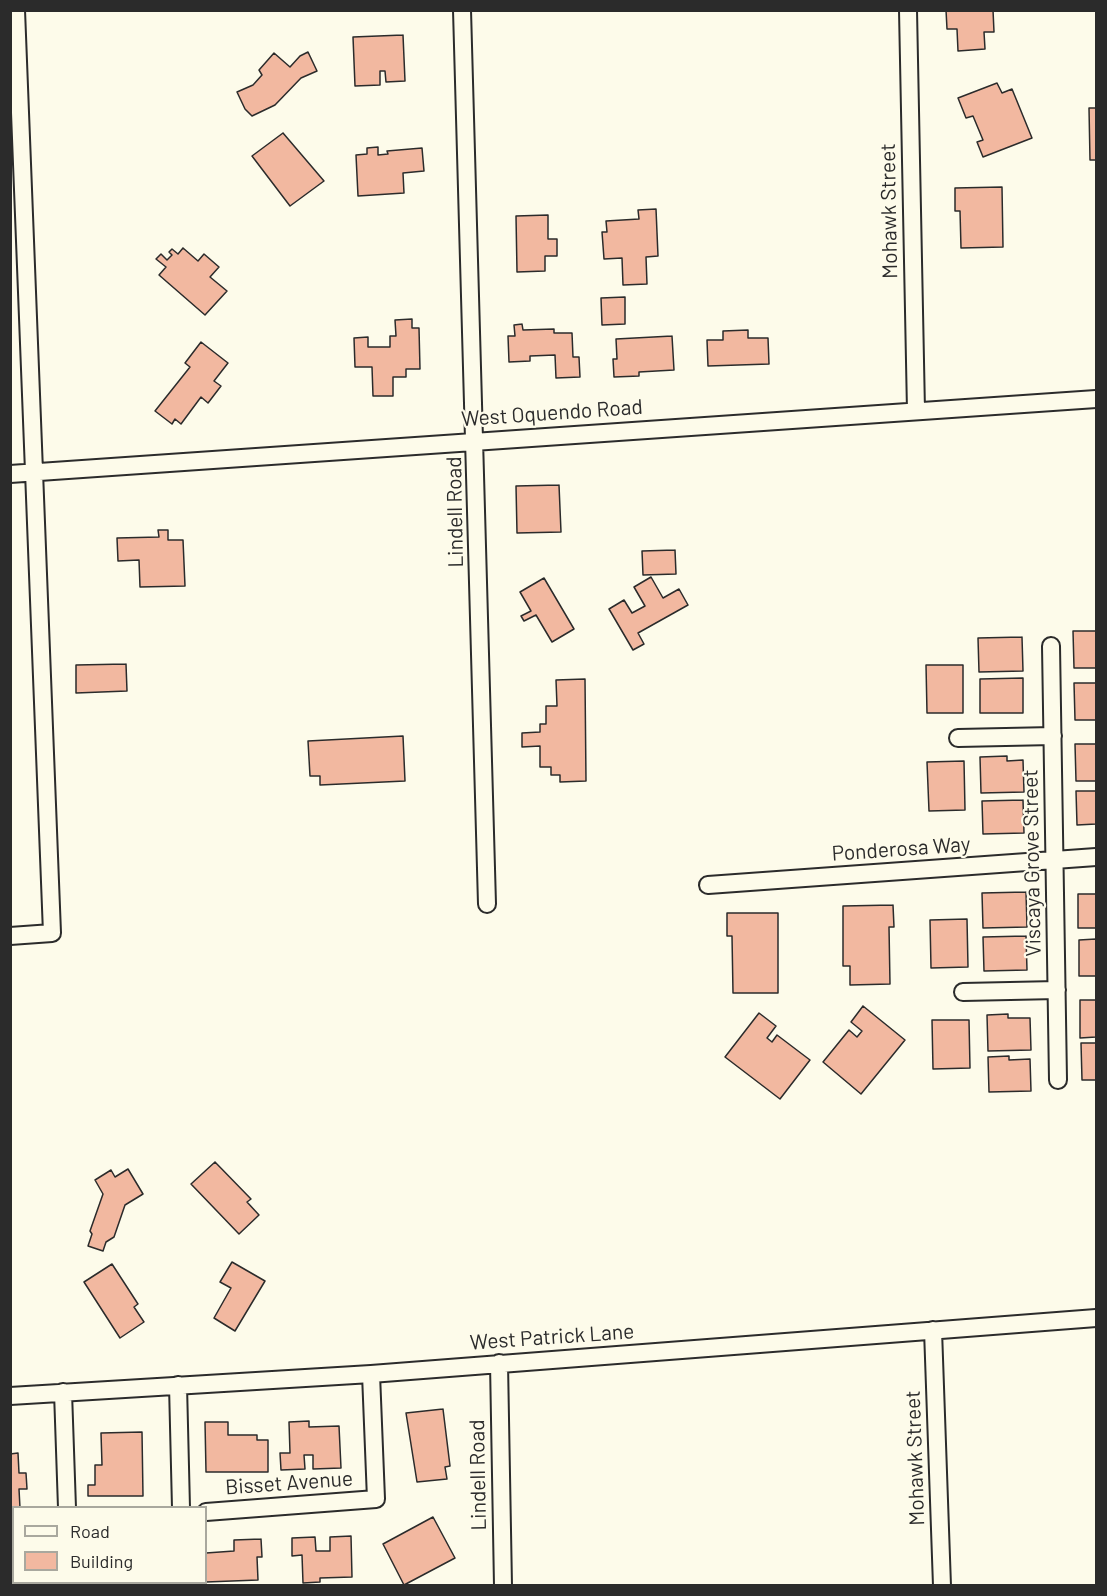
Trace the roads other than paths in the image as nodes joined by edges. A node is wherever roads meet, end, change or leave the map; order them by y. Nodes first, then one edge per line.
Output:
1 (462, 10) edge
2 (908, 10) edge
3 (10, 11) edge
4 (16, 11) edge
5 (1096, 399) edge
6 (916, 411) junction
7 (476, 441) junction
8 (34, 473) junction
9 (10, 474) edge
10 (1051, 646) dead end
11 (1053, 736) junction
12 (958, 738) dead end
13 (1096, 857) edge
14 (1054, 860) junction
15 (708, 885) dead end
16 (487, 904) dead end
17 (10, 936) edge
18 (1057, 990) junction
19 (963, 992) dead end
20 (1058, 1080) dead end
21 (1096, 1318) edge
22 (933, 1330) junction
23 (499, 1363) junction
24 (371, 1374) junction
25 (178, 1385) junction
26 (63, 1392) junction
27 (10, 1396) edge
28 (67, 1506) edge
29 (181, 1506) edge
30 (207, 1512) edge
31 (503, 1586) edge
32 (942, 1586) edge

1 - 7 street, Lindell Road
2 - 6 street, Mohawk Street
3 - 4 street
4 - 8 street
5 - 6 street, West Oquendo Road
6 - 7 street, West Oquendo Road
7 - 8 street, West Oquendo Road
7 - 16 street, Lindell Road
8 - 9 street, West Oquendo Road
8 - 17 street
10 - 11 street, Viscaya Grove Street
11 - 12 street
11 - 14 street, Viscaya Grove Street
13 - 14 street, Ponderosa Way
14 - 15 street, Ponderosa Way
14 - 18 street, Viscaya Grove Street
18 - 19 street
18 - 20 street, Viscaya Grove Street
21 - 22 street, West Patrick Lane
22 - 23 street, West Patrick Lane
22 - 32 street, Mohawk Street
23 - 24 street, West Patrick Lane
23 - 31 street, Lindell Road
24 - 25 street, West Patrick Lane
24 - 30 street, Bisset Avenue
25 - 26 street, West Patrick Lane
25 - 29 street
26 - 27 street, West Patrick Lane
26 - 28 street

